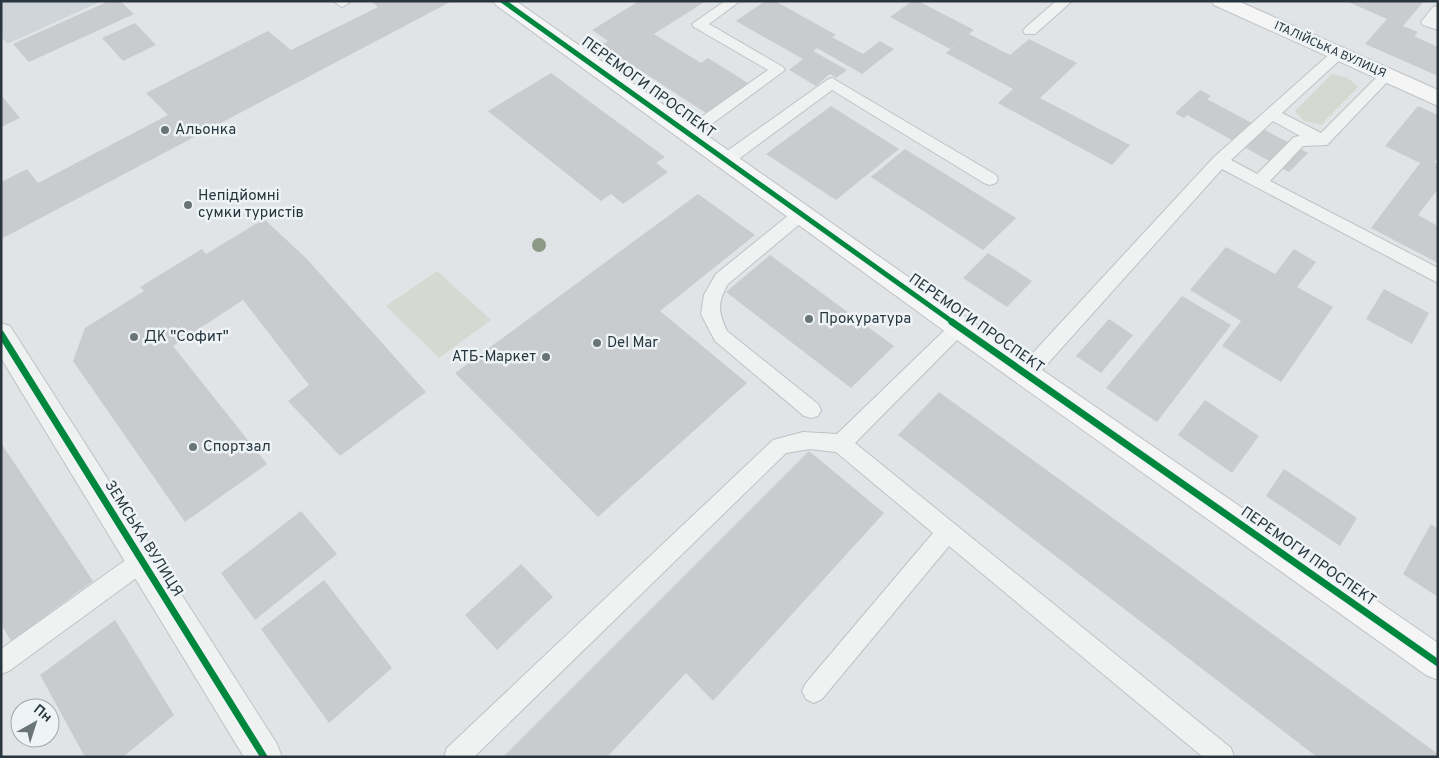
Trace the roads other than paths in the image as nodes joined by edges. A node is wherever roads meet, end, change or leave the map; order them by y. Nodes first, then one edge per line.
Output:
1 (503, 1) edge
2 (734, 1) edge
3 (1062, 1) edge
4 (1221, 1) edge
5 (1438, 10) edge
6 (1438, 26) edge
7 (1030, 31) dead end
8 (1338, 54) junction
9 (1386, 76) junction
10 (1438, 99) edge
11 (1271, 114) junction
12 (689, 133) junction
13 (1322, 141) junction
14 (726, 160) junction
15 (1220, 161) junction
16 (990, 180) dead end
17 (1259, 182) junction
18 (801, 214) junction
19 (1438, 276) edge
20 (958, 327) junction
21 (1, 334) edge
22 (1026, 374) junction
23 (811, 410) dead end
24 (841, 444) junction
25 (948, 531) junction
26 (142, 561) junction
27 (1, 663) edge
28 (1438, 663) edge
29 (814, 691) dead end
30 (264, 757) edge
31 (456, 757) edge
32 (1222, 757) edge

1 - 12 street, ПЕРЕМОГИ ПРОСПЕКТ
2 - 12 lane
3 - 7 lane
4 - 8 street, ІТАЛІЙСЬКА ВУЛИЦЯ
5 - 6 lane
8 - 9 street, ІТАЛІЙСЬКА ВУЛИЦЯ
8 - 11 lane
9 - 10 street, ІТАЛІЙСЬКА ВУЛИЦЯ
9 - 13 lane
11 - 13 lane
11 - 15 lane
12 - 14 street, ПЕРЕМОГИ ПРОСПЕКТ
13 - 17 lane
14 - 16 lane
14 - 18 street, ПЕРЕМОГИ ПРОСПЕКТ
15 - 17 lane
15 - 22 lane
17 - 19 lane
18 - 20 street, ПЕРЕМОГИ ПРОСПЕКТ
18 - 23 lane
20 - 22 street, ПЕРЕМОГИ ПРОСПЕКТ
20 - 24 lane
21 - 26 street, ЗЕМСЬКА ВУЛИЦЯ
22 - 28 street, ПЕРЕМОГИ ПРОСПЕКТ
24 - 25 lane
24 - 31 lane
25 - 29 lane
25 - 32 lane
26 - 27 lane
26 - 30 street, ЗЕМСЬКА ВУЛИЦЯ

